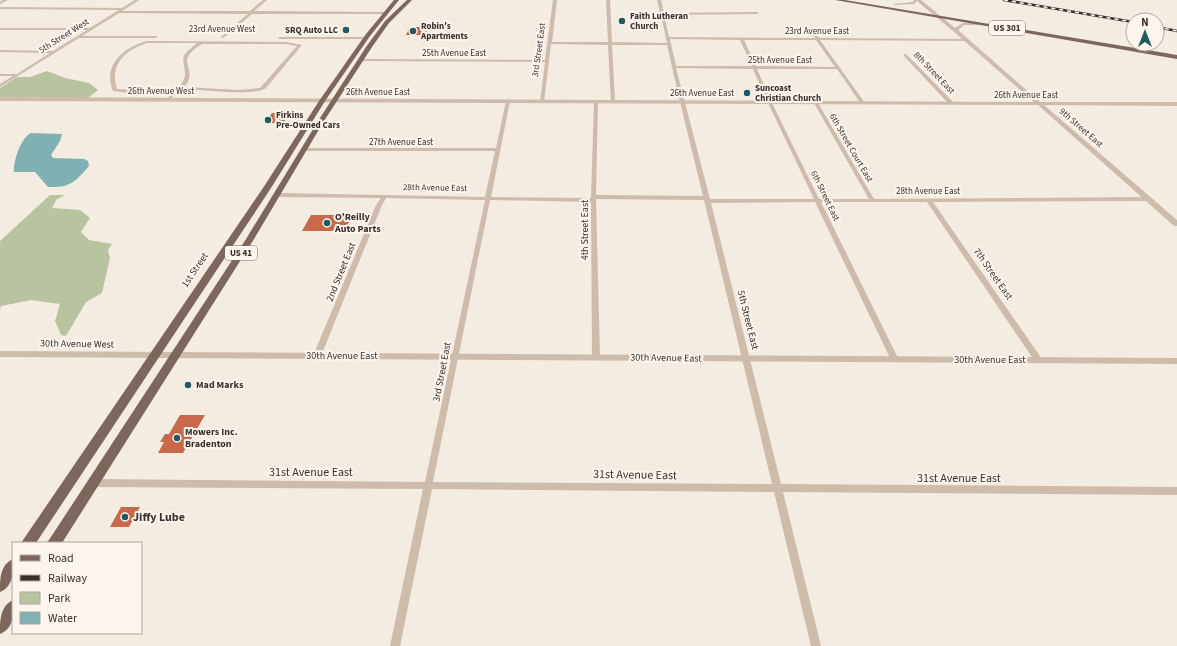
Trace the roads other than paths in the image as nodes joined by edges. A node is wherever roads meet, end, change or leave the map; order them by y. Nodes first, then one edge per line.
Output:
1 (6, 0) edge
2 (137, 0) edge
3 (265, 0) edge
4 (397, 0) edge
5 (404, 0) edge
6 (410, 0) edge
7 (556, 0) edge
8 (608, 0) edge
9 (659, 0) edge
10 (837, 0) edge
11 (870, 0) edge
12 (917, 0) edge
13 (0, 3) edge
14 (895, 4) junction
15 (0, 8) edge
16 (122, 9) junction
17 (399, 10) junction
18 (931, 10) junction
19 (118, 12) junction
20 (252, 12) junction
21 (386, 13) junction
22 (757, 13) dead end
23 (662, 14) junction
24 (938, 17) junction
25 (978, 24) junction
26 (0, 29) edge
27 (90, 29) junction
28 (811, 30) dead end
29 (955, 30) junction
30 (78, 37) junction
31 (223, 37) junction
32 (253, 38) dead end
33 (276, 38) dead end
34 (366, 38) junction
35 (742, 39) junction
36 (819, 39) junction
37 (966, 40) junction
38 (668, 41) junction
39 (201, 42) junction
40 (1125, 42) dead end
41 (550, 43) junction
42 (609, 43) junction
43 (369, 46) junction
44 (1165, 48) edge
45 (1177, 50) edge
46 (0, 51) edge
47 (54, 52) junction
48 (905, 54) dead end
49 (1177, 57) edge
50 (361, 60) junction
51 (548, 61) junction
52 (674, 67) junction
53 (755, 68) junction
54 (839, 68) junction
55 (0, 75) edge
56 (17, 75) junction
57 (0, 86) edge
58 (180, 88) junction
59 (0, 99) edge
60 (168, 100) junction
61 (322, 101) junction
62 (334, 101) junction
63 (508, 102) junction
64 (542, 102) junction
65 (596, 102) junction
66 (613, 102) junction
67 (682, 102) junction
68 (770, 103) junction
69 (816, 103) junction
70 (863, 103) junction
71 (951, 103) junction
72 (1040, 104) junction
73 (1177, 104) edge
74 (305, 149) junction
75 (292, 150) junction
76 (497, 150) junction
77 (278, 195) junction
78 (385, 196) junction
79 (487, 198) junction
80 (593, 198) junction
81 (1148, 199) junction
82 (708, 200) junction
83 (929, 200) junction
84 (259, 201) junction
85 (817, 201) junction
86 (873, 201) junction
87 (1177, 224) edge
88 (232, 266) junction
89 (0, 354) edge
90 (154, 356) junction
91 (174, 356) junction
92 (316, 356) junction
93 (454, 357) junction
94 (596, 357) junction
95 (747, 359) junction
96 (895, 360) junction
97 (1039, 361) junction
98 (1177, 361) edge
99 (93, 483) junction
100 (430, 484) junction
101 (777, 488) junction
102 (1177, 492) edge
103 (29, 542) edge
104 (55, 542) edge
105 (12, 567) edge
106 (0, 585) edge
107 (12, 609) edge
108 (0, 627) edge
109 (395, 646) edge
110 (816, 646) edge

1 - 13 street
2 - 16 street, 5th Street West
3 - 20 street
4 - 21 main road, US 41
5 - 17 main road
6 - 17 main road, US 41
7 - 41 street, 3rd Street East
8 - 42 street
9 - 23 street, 5th Street East
10 - 24 main road, US 301
11 - 14 main road, US 301
12 - 14 street
12 - 18 street, 9th Street East
14 - 18 main road, US 301
15 - 16 street
16 - 19 street, 5th Street West
17 - 21 main road
17 - 43 main road, US 41
18 - 24 street, 9th Street East
18 - 40 main road, US 301
19 - 20 street
19 - 27 street, 5th Street West
20 - 21 street
20 - 31 street
21 - 34 main road, 1st Street / US 41
21 - 43 main road
22 - 23 street
23 - 38 street, 5th Street East
24 - 25 main road, US 301
24 - 29 street, 9th Street East
25 - 29 street
25 - 49 main road, US 301
26 - 27 street
27 - 30 street, 5th Street West
28 - 36 street
29 - 37 street, 9th Street East
30 - 31 street, 23rd Avenue West
30 - 47 street, 5th Street West
31 - 32 street, 23rd Avenue West
33 - 34 street
34 - 61 main road, 1st Street / US 41
35 - 36 street, 23rd Avenue East
35 - 38 street, 23rd Avenue East
35 - 53 street, 6th Street East
36 - 37 street, 23rd Avenue East
36 - 54 street
37 - 72 street, 9th Street East
38 - 42 street, 23rd Avenue East
38 - 52 street, 5th Street East
39 - 58 street
39 - 58 street
39 - 58 street
41 - 42 street, 23rd Avenue East
41 - 51 street, 3rd Street East
42 - 66 street
43 - 50 main road, US 41
44 - 45 main road
46 - 47 street
47 - 56 street, 5th Street West
48 - 71 street, 8th Street East
50 - 51 street, 25th Avenue East
50 - 62 main road, US 41
51 - 64 street, 3rd Street East
52 - 53 street, 25th Avenue East
52 - 67 street, 5th Street East
53 - 54 street, 25th Avenue East
53 - 68 street, 6th Street East
54 - 70 street
55 - 56 street
56 - 57 street, 5th Street West
58 - 60 street
59 - 60 street, 26th Avenue West
60 - 61 street, 26th Avenue West
61 - 62 street, 26th Avenue East
61 - 75 main road, 1st Street / US 41
62 - 63 street, 26th Avenue East
62 - 74 main road, US 41
63 - 64 street, 26th Avenue East
63 - 76 street, 3rd Street East
64 - 65 street, 26th Avenue East
65 - 66 street, 26th Avenue East
65 - 80 street, 4th Street East
66 - 67 street, 26th Avenue East
67 - 68 street, 26th Avenue East
67 - 82 street, 5th Street East
68 - 69 street, 26th Avenue East
68 - 85 street, 6th Street East
69 - 70 street, 26th Avenue East
69 - 86 street, 6th Street Court East
70 - 71 street, 26th Avenue East
71 - 72 street, 26th Avenue East
72 - 73 street, 26th Avenue East
72 - 81 street, 9th Street East
74 - 76 street, 27th Avenue East
74 - 77 main road, US 41
75 - 77 main road
75 - 84 main road, 1st Street / US 41
76 - 79 street, 3rd Street East
77 - 78 street, 28th Avenue East
77 - 88 main road, US 41
78 - 79 street, 28th Avenue East
78 - 92 street, 2nd Street East
79 - 80 street, 28th Avenue East
79 - 93 street, 3rd Street East
80 - 82 street, 28th Avenue East
80 - 94 street, 4th Street East
81 - 83 street, 28th Avenue East
81 - 87 street, 9th Street East
82 - 85 street, 28th Avenue East
82 - 95 street, 5th Street East
83 - 86 street, 28th Avenue East
83 - 97 street, 7th Street East
84 - 88 main road
84 - 90 main road, 1st Street / US 41
85 - 86 street, 28th Avenue East
85 - 96 street, 6th Street East
88 - 91 main road, US 41
89 - 90 street, 30th Avenue West
90 - 91 street, 30th Avenue East
90 - 103 main road, 1st Street / US 41
91 - 92 street, 30th Avenue East
91 - 99 main road, US 41
92 - 93 street, 30th Avenue East
93 - 94 street, 30th Avenue East
93 - 100 street, 3rd Street East
94 - 95 street, 30th Avenue East
95 - 96 street, 30th Avenue East
95 - 101 street, 5th Street East
96 - 97 street, 30th Avenue East
97 - 98 street, 30th Avenue East
99 - 100 street, 31st Avenue East
99 - 104 main road, US 41
100 - 101 street, 31st Avenue East
100 - 109 street, 3rd Street East
101 - 102 street, 31st Avenue East
101 - 110 street, 5th Street East
105 - 106 main road
107 - 108 main road

